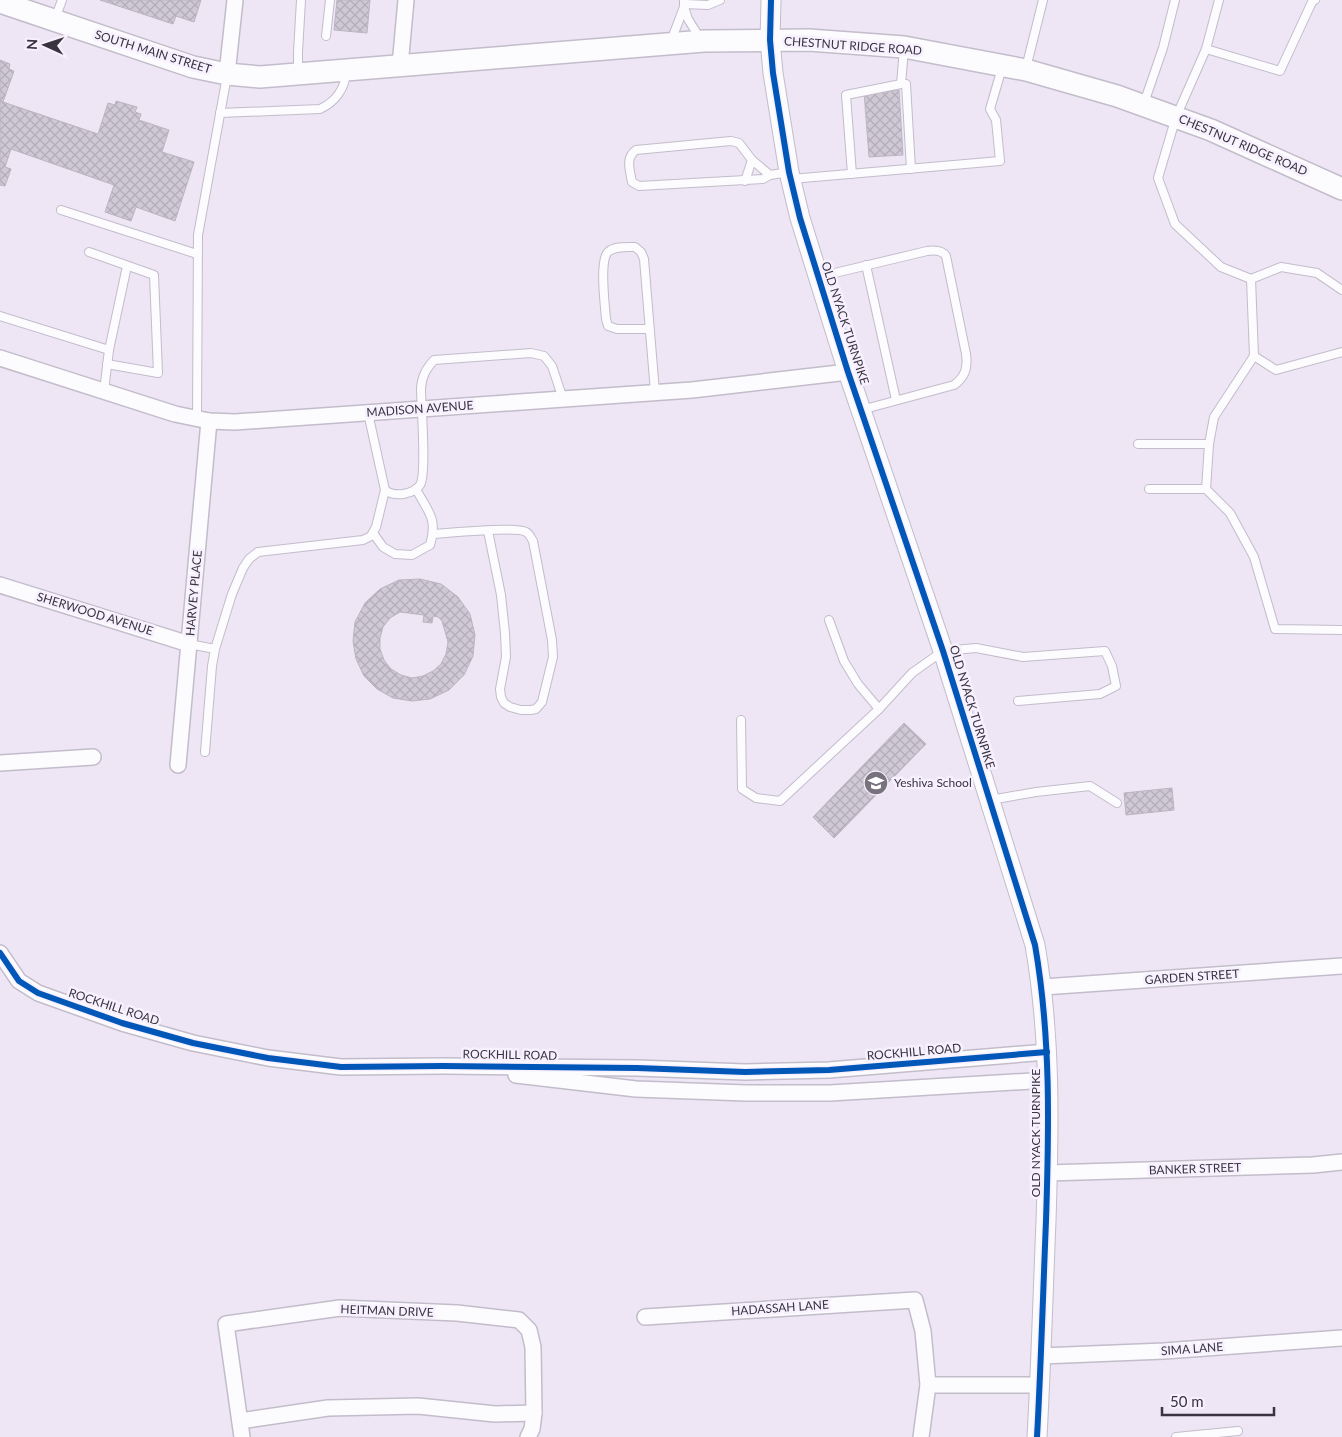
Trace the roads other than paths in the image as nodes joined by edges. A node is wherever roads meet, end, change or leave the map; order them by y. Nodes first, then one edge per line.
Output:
1 (62, 0) edge
2 (235, 0) edge
3 (301, 0) edge
4 (330, 0) edge
5 (406, 0) edge
6 (720, 0) edge
7 (771, 0) edge
8 (1043, 0) edge
9 (1175, 0) edge
10 (1219, 0) edge
11 (1315, 0) edge
12 (0, 2) edge
13 (684, 4) edge
14 (55, 20) junction
15 (326, 36) dead end
16 (770, 40) junction
17 (702, 42) junction
18 (669, 44) junction
19 (904, 47) junction
20 (1206, 49) junction
21 (400, 66) junction
22 (1003, 66) junction
23 (1026, 70) junction
24 (346, 71) junction
25 (227, 74) junction
26 (298, 75) junction
27 (901, 84) junction
28 (1143, 105) junction
29 (220, 113) junction
30 (1176, 117) junction
31 (752, 160) junction
32 (911, 168) junction
33 (852, 174) junction
34 (770, 175) junction
35 (790, 176) junction
36 (745, 181) junction
37 (1342, 189) edge
38 (61, 210) dead end
39 (89, 252) dead end
40 (197, 254) junction
41 (866, 265) junction
42 (127, 266) junction
43 (818, 277) junction
44 (1251, 279) junction
45 (1342, 290) edge
46 (0, 316) edge
47 (650, 329) junction
48 (109, 350) junction
49 (1342, 352) edge
50 (1254, 356) junction
51 (0, 358) edge
52 (107, 364) junction
53 (848, 372) junction
54 (104, 391) junction
55 (655, 392) junction
56 (563, 399) junction
57 (896, 400) junction
58 (422, 409) junction
59 (861, 410) junction
60 (368, 413) junction
61 (203, 420) junction
62 (1138, 444) dead end
63 (1209, 444) junction
64 (418, 487) junction
65 (1149, 489) dead end
66 (1206, 489) junction
67 (385, 490) junction
68 (488, 531) junction
69 (373, 532) junction
70 (433, 534) junction
71 (0, 584) edge
72 (829, 620) dead end
73 (1342, 630) edge
74 (189, 644) junction
75 (215, 649) junction
76 (943, 651) junction
77 (1018, 701) dead end
78 (879, 709) junction
79 (741, 720) dead end
80 (205, 752) dead end
81 (93, 757) dead end
82 (0, 763) edge
83 (178, 765) dead end
84 (990, 800) junction
85 (1116, 803) dead end
86 (0, 953) edge
87 (1342, 966) edge
88 (1043, 987) junction
89 (1047, 1052) junction
90 (443, 1066) junction
91 (1048, 1080) junction
92 (1342, 1162) edge
93 (1047, 1173) junction
94 (645, 1317) dead end
95 (1342, 1338) edge
96 (1041, 1356) junction
97 (928, 1385) junction
98 (1040, 1385) junction
99 (534, 1414) junction
100 (240, 1421) junction
101 (1238, 1431) dead end
102 (242, 1437) edge
103 (528, 1437) edge
104 (921, 1437) edge
105 (1037, 1437) edge
106 (1176, 1437) edge

1 - 14 lane
2 - 25 street
3 - 26 lane
4 - 15 lane
5 - 21 street
6 - 13 lane
7 - 16 street, OLD NYACK TURNPIKE
8 - 23 lane
9 - 28 lane
10 - 20 lane
11 - 20 lane
12 - 14 main road, SOUTH MAIN STREET
13 - 17 lane
13 - 18 lane
14 - 25 main road, SOUTH MAIN STREET
16 - 17 main road, CHESTNUT RIDGE ROAD
16 - 19 main road, CHESTNUT RIDGE ROAD
16 - 35 street, OLD NYACK TURNPIKE
17 - 18 main road, CHESTNUT RIDGE ROAD
18 - 21 main road, CHESTNUT RIDGE ROAD
19 - 22 main road, CHESTNUT RIDGE ROAD
19 - 27 lane
20 - 30 lane
21 - 24 main road, SOUTH MAIN STREET
22 - 23 main road, CHESTNUT RIDGE ROAD
22 - 32 lane
23 - 28 main road, CHESTNUT RIDGE ROAD
24 - 26 main road, SOUTH MAIN STREET
24 - 29 lane
25 - 26 main road, SOUTH MAIN STREET
25 - 29 lane
27 - 32 lane
27 - 33 lane
28 - 30 main road, CHESTNUT RIDGE ROAD
29 - 40 lane
30 - 37 main road, CHESTNUT RIDGE ROAD
30 - 44 lane
31 - 34 lane
31 - 36 lane
31 - 36 lane
32 - 33 lane
33 - 35 lane
34 - 35 lane
34 - 36 lane
35 - 43 street, OLD NYACK TURNPIKE
38 - 40 lane
39 - 42 lane
40 - 61 lane
41 - 43 lane
41 - 57 lane
41 - 57 lane
42 - 48 lane
42 - 52 lane
43 - 53 street, OLD NYACK TURNPIKE
44 - 45 lane
44 - 50 lane
46 - 48 lane
47 - 47 lane
47 - 55 lane
48 - 52 lane
49 - 50 lane
50 - 63 lane
51 - 54 street, MADISON AVENUE
52 - 54 lane
53 - 55 street, MADISON AVENUE
53 - 59 street, OLD NYACK TURNPIKE
54 - 61 street, MADISON AVENUE
55 - 56 street, MADISON AVENUE
56 - 58 street, MADISON AVENUE
56 - 58 lane
57 - 59 lane
58 - 60 street, MADISON AVENUE
58 - 64 lane
59 - 76 street, OLD NYACK TURNPIKE
60 - 61 street, MADISON AVENUE
60 - 67 lane
61 - 74 street, HARVEY PLACE
62 - 63 lane
63 - 66 lane
64 - 67 lane
64 - 70 lane
65 - 66 lane
66 - 73 lane
67 - 69 lane
68 - 68 lane
68 - 70 lane
69 - 70 lane
69 - 75 lane
71 - 74 street, SHERWOOD AVENUE
72 - 78 lane
74 - 75 lane
74 - 83 street, HARVEY PLACE
75 - 80 lane
76 - 77 lane
76 - 78 lane
76 - 84 street, OLD NYACK TURNPIKE
78 - 79 lane
81 - 82 street
84 - 85 lane
84 - 88 street, OLD NYACK TURNPIKE
86 - 90 street, ROCKHILL ROAD
87 - 88 street, GARDEN STREET
88 - 89 street, OLD NYACK TURNPIKE
89 - 90 street, ROCKHILL ROAD
89 - 91 street, OLD NYACK TURNPIKE
90 - 91 street, ROCKHILL ROAD
91 - 93 street, OLD NYACK TURNPIKE
92 - 93 street, BANKER STREET
93 - 96 street, OLD NYACK TURNPIKE
94 - 97 street, HADASSAH LANE
95 - 96 street, SIMA LANE
96 - 98 street, OLD NYACK TURNPIKE
97 - 98 street
97 - 104 street
98 - 105 street, OLD NYACK TURNPIKE
99 - 100 street
99 - 100 street, HEITMAN DRIVE
99 - 103 street, HEITMAN DRIVE
100 - 102 street, HEITMAN DRIVE
101 - 106 lane

